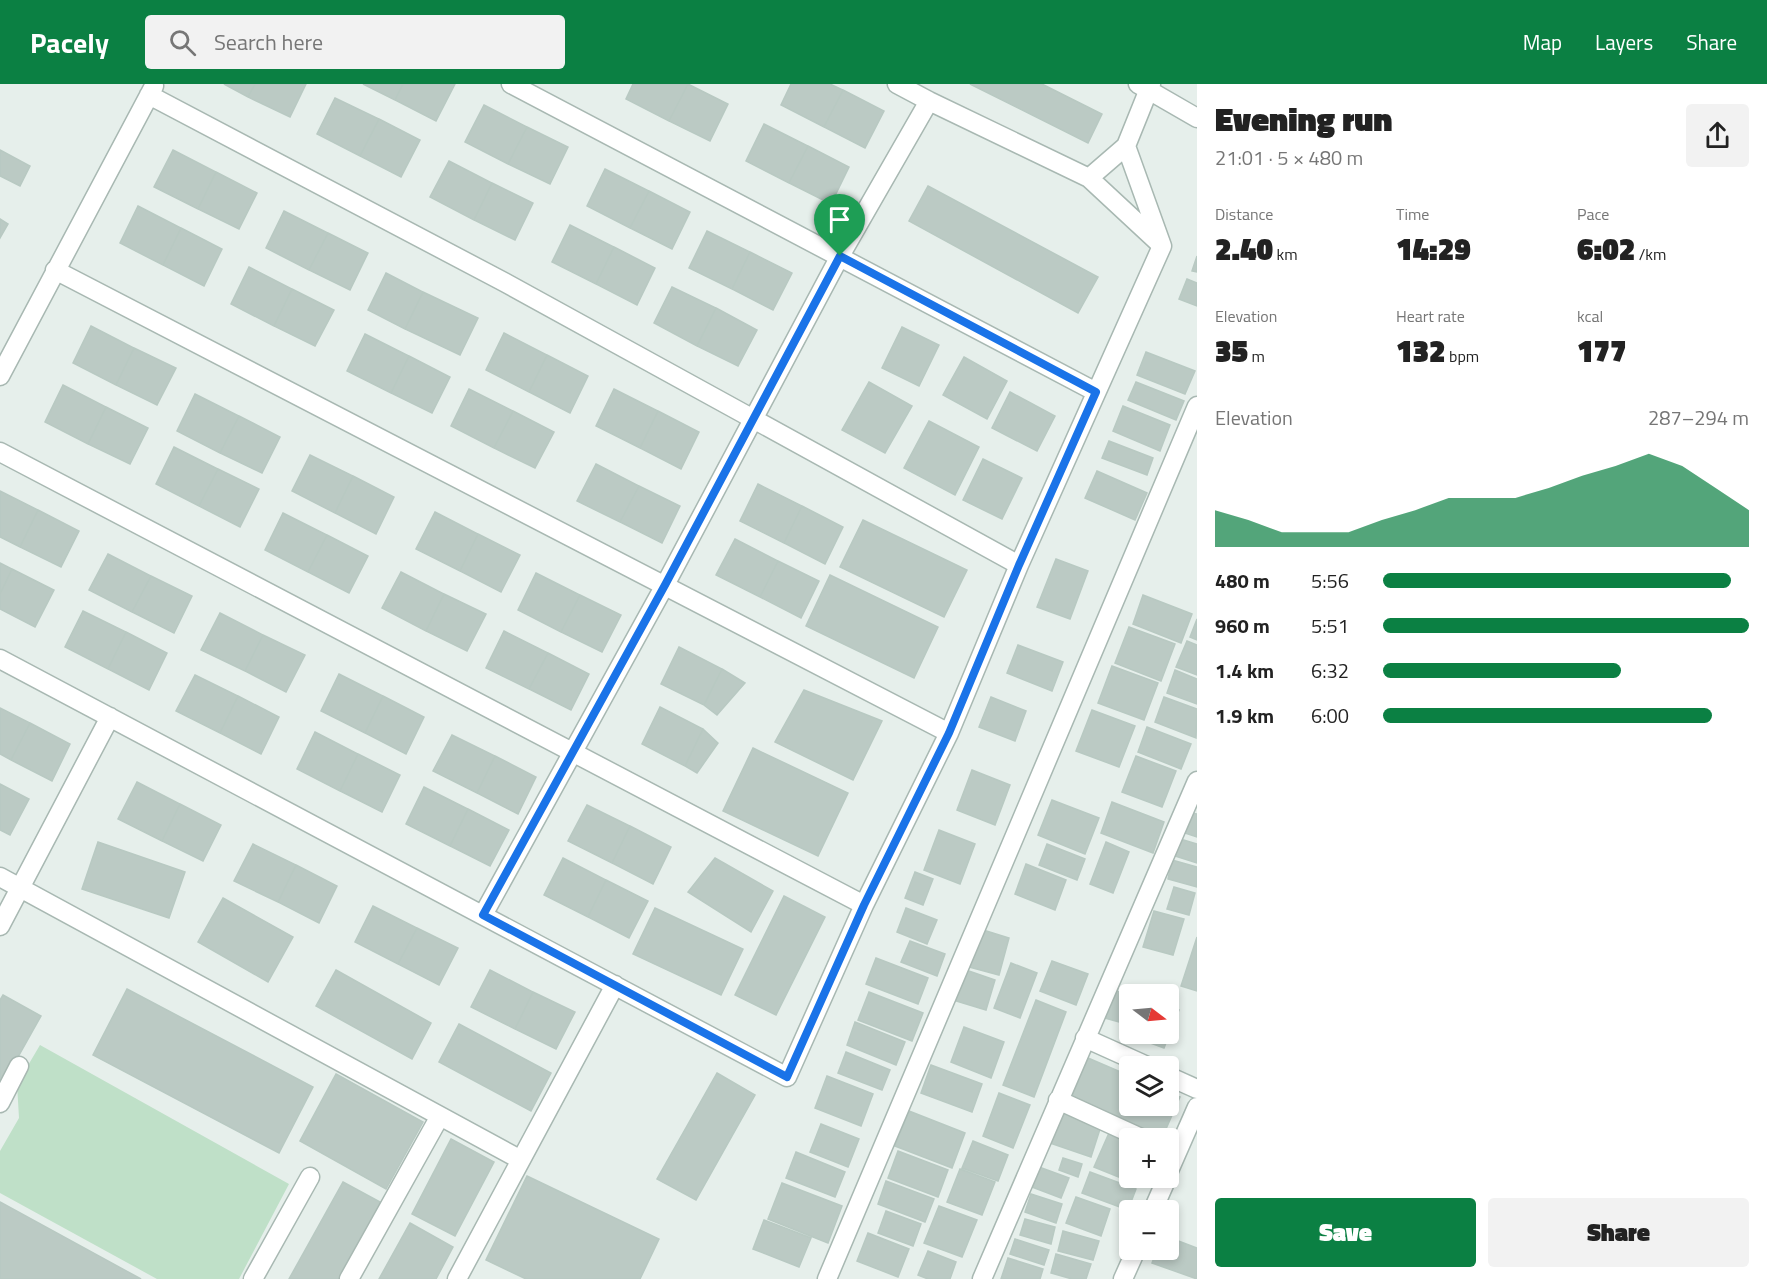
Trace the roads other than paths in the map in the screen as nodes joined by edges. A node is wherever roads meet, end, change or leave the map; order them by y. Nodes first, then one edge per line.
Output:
1 (511, 84) edge
2 (897, 84) edge
3 (1146, 86) edge
4 (152, 89) edge
5 (929, 101) junction
6 (1197, 118) edge
7 (1126, 146) junction
8 (1089, 178) junction
9 (1162, 246) junction
10 (840, 256) junction
11 (55, 270) junction
12 (0, 376) edge
13 (1096, 392) junction
14 (1197, 406) edge
15 (754, 419) junction
16 (0, 452) edge
17 (1019, 565) junction
18 (665, 585) junction
19 (0, 659) edge
20 (110, 717) junction
21 (949, 733) junction
22 (572, 750) junction
23 (1197, 781) edge
24 (0, 877) edge
25 (20, 888) junction
26 (864, 905) junction
27 (483, 915) junction
28 (0, 926) edge
29 (615, 985) junction
30 (1085, 1038) junction
31 (1125, 1056) edge
32 (19, 1066) dead end
33 (1179, 1081) edge
34 (1197, 1089) edge
35 (1058, 1100) junction
36 (0, 1103) edge
37 (1197, 1107) edge
38 (440, 1116) junction
39 (1119, 1128) edge
40 (1179, 1140) edge
41 (521, 1160) junction
42 (310, 1177) dead end
43 (1132, 1260) edge
44 (253, 1279) edge
45 (349, 1279) edge
46 (457, 1279) edge
47 (827, 1279) edge
48 (982, 1279) edge
49 (1123, 1279) edge

1 - 10 street
2 - 5 street
3 - 6 street
3 - 7 street
4 - 11 street
4 - 15 street
5 - 8 street
5 - 10 street
7 - 8 street
7 - 9 street
8 - 9 street
9 - 13 street
10 - 13 street
10 - 15 street
11 - 12 street
11 - 18 street
13 - 17 street
14 - 47 street
15 - 17 street
15 - 18 street
16 - 22 street
17 - 21 street
18 - 21 street
18 - 22 street
19 - 20 street
20 - 25 street
20 - 27 street
21 - 26 street
22 - 26 street
22 - 27 street
23 - 30 street
24 - 25 street
25 - 28 street
25 - 38 street
26 - 29 street
27 - 29 street
29 - 41 street
30 - 31 street
30 - 35 street
32 - 36 street
33 - 34 street
35 - 39 street
35 - 48 street
37 - 40 street
38 - 41 street
38 - 45 street
41 - 46 street
42 - 44 street
43 - 49 street

